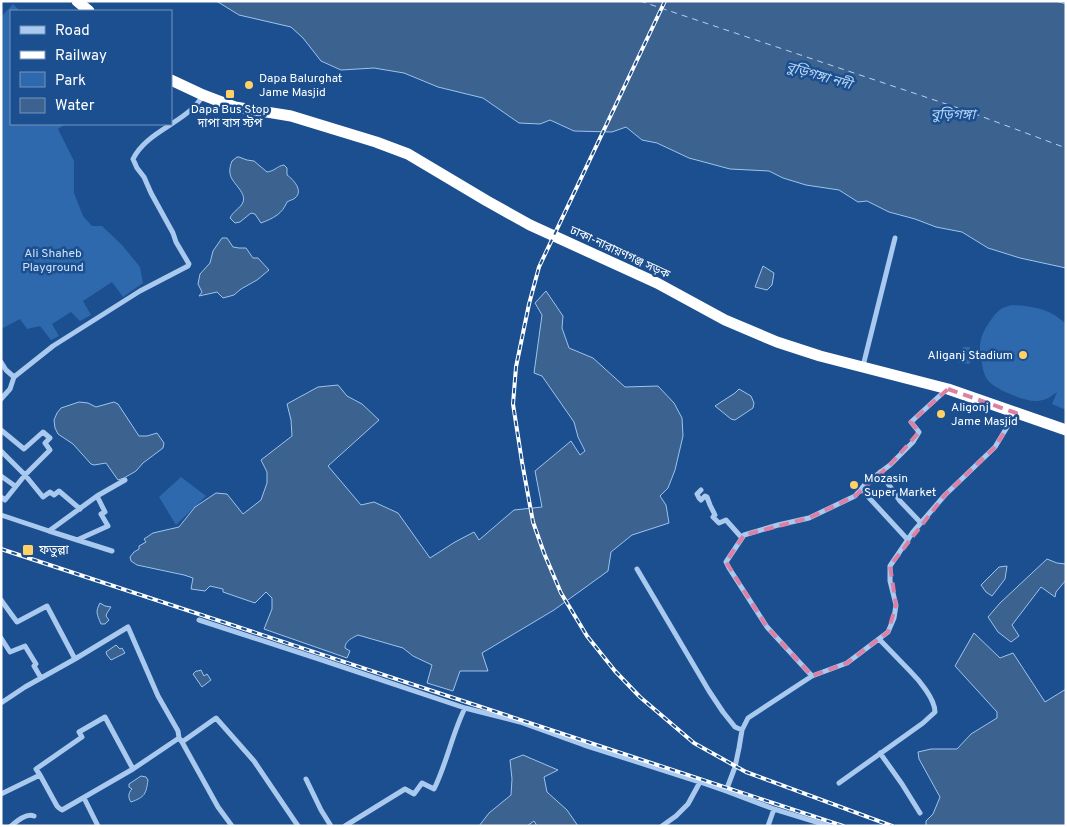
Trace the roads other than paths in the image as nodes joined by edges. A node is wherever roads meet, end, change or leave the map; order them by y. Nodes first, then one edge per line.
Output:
1 (77, 1) edge
2 (89, 10) edge
3 (172, 80) edge
4 (203, 95) junction
5 (172, 123) edge
6 (169, 125) edge
7 (895, 238) dead end
8 (1, 362) edge
9 (862, 367) junction
10 (4, 371) edge
11 (14, 376) junction
12 (948, 389) junction
13 (1, 400) edge
14 (1016, 413) junction
15 (1, 430) edge
16 (1066, 430) edge
17 (1, 451) edge
18 (880, 472) junction
19 (25, 474) junction
20 (1, 476) edge
21 (125, 480) dead end
22 (15, 486) junction
23 (861, 489) junction
24 (701, 490) dead end
25 (97, 496) junction
26 (1, 497) edge
27 (80, 509) junction
28 (1, 515) edge
29 (921, 523) junction
30 (49, 531) junction
31 (742, 538) junction
32 (78, 540) junction
33 (908, 540) junction
34 (112, 551) dead end
35 (637, 569) dead end
36 (1, 600) edge
37 (199, 620) dead end
38 (1, 638) edge
39 (879, 639) junction
40 (75, 659) junction
41 (812, 676) junction
42 (41, 678) junction
43 (1, 703) edge
44 (465, 708) junction
45 (742, 730) junction
46 (180, 740) junction
47 (880, 754) junction
48 (132, 769) junction
49 (40, 775) junction
50 (306, 779) dead end
51 (700, 782) junction
52 (839, 783) dead end
53 (726, 792) junction
54 (1, 794) edge
55 (84, 798) junction
56 (774, 810) junction
57 (920, 813) dead end
58 (34, 816) dead end
59 (11, 826) edge
60 (98, 826) edge
61 (232, 826) edge
62 (298, 826) edge
63 (331, 826) edge
64 (345, 826) edge
65 (662, 826) edge
66 (768, 826) edge
67 (829, 826) edge

1 - 2 highway
3 - 4 highway, ঢাকা-নারায়ণগঞ্জ সড়ক
4 - 5 street
4 - 9 highway, ঢাকা-নারায়ণগঞ্জ সড়ক
6 - 11 street
7 - 9 street
8 - 10 street
9 - 12 highway, ঢাকা-নারায়ণগঞ্জ সড়ক
10 - 11 street
11 - 13 street
12 - 14 highway, ঢাকা-নারায়ণগঞ্জ সড়ক
12 - 18 street
14 - 16 highway, ঢাকা-নারায়ণগঞ্জ সড়ক
14 - 29 street
15 - 19 street
17 - 19 street
18 - 23 street
18 - 29 street
19 - 22 street
19 - 27 street
20 - 22 street
21 - 25 street
22 - 26 street
23 - 31 street
23 - 33 street
24 - 31 street
25 - 27 street
25 - 32 street
27 - 30 street
28 - 30 street
29 - 33 street
30 - 32 street
31 - 41 street
32 - 34 street
33 - 39 street
35 - 45 street
36 - 40 street
37 - 44 street
38 - 42 street
39 - 41 street
39 - 47 street
40 - 42 street
40 - 46 street
41 - 45 street
42 - 43 street
44 - 51 street
44 - 64 street
45 - 53 street
46 - 48 street
46 - 61 street
46 - 62 street
47 - 52 street
47 - 57 street
48 - 49 street
48 - 55 street
49 - 54 street
49 - 55 street
50 - 63 street
51 - 53 street
51 - 65 street
53 - 56 street
55 - 60 street
56 - 66 street
56 - 67 street
58 - 59 street

